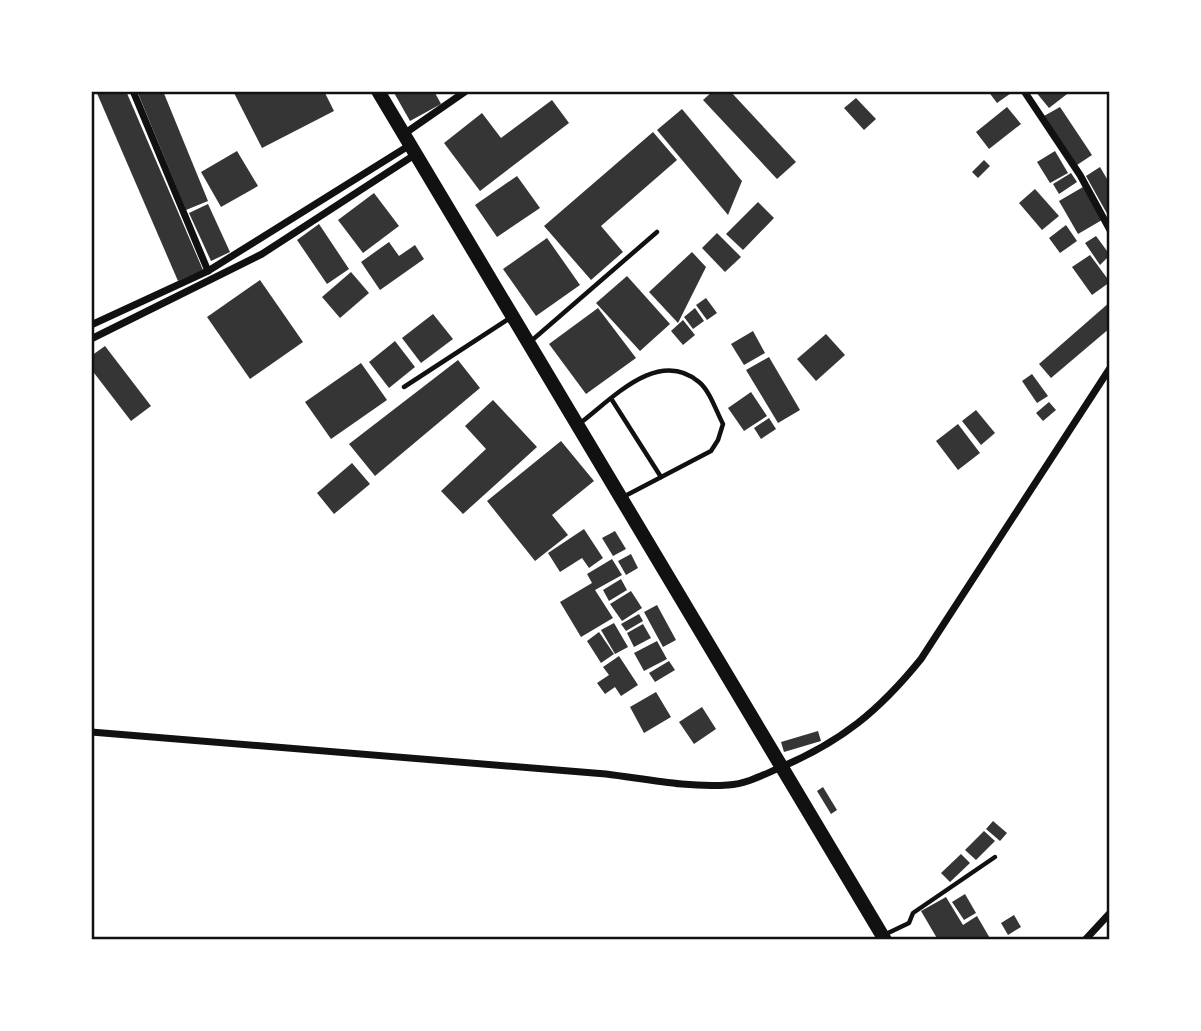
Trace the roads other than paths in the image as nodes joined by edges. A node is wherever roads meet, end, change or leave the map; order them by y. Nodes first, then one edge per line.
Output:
1 (133, 91) edge
2 (378, 91) edge
3 (466, 91) edge
4 (1024, 91) edge
5 (411, 144) junction
6 (1110, 230) edge
7 (657, 232) dead end
8 (211, 269) junction
9 (219, 275) junction
10 (513, 315) junction
11 (91, 325) edge
12 (91, 339) edge
13 (529, 343) junction
14 (1110, 368) edge
15 (404, 387) dead end
16 (612, 400) junction
17 (578, 424) junction
18 (661, 477) junction
19 (622, 498) junction
20 (91, 732) edge
21 (782, 767) junction
22 (995, 857) dead end
23 (1110, 913) edge
24 (884, 938) edge
25 (1085, 940) edge

1 - 8 street
2 - 5 main road
3 - 5 street
4 - 6 street
5 - 8 street
5 - 9 street
5 - 10 main road
7 - 13 lane
8 - 9 street
8 - 11 street
9 - 12 street
10 - 13 main road
10 - 15 lane
13 - 17 main road
14 - 21 street
16 - 17 lane
16 - 18 lane
16 - 18 lane
17 - 19 main road
18 - 19 lane
19 - 21 main road
20 - 21 street
21 - 24 main road
22 - 24 lane
23 - 25 street

